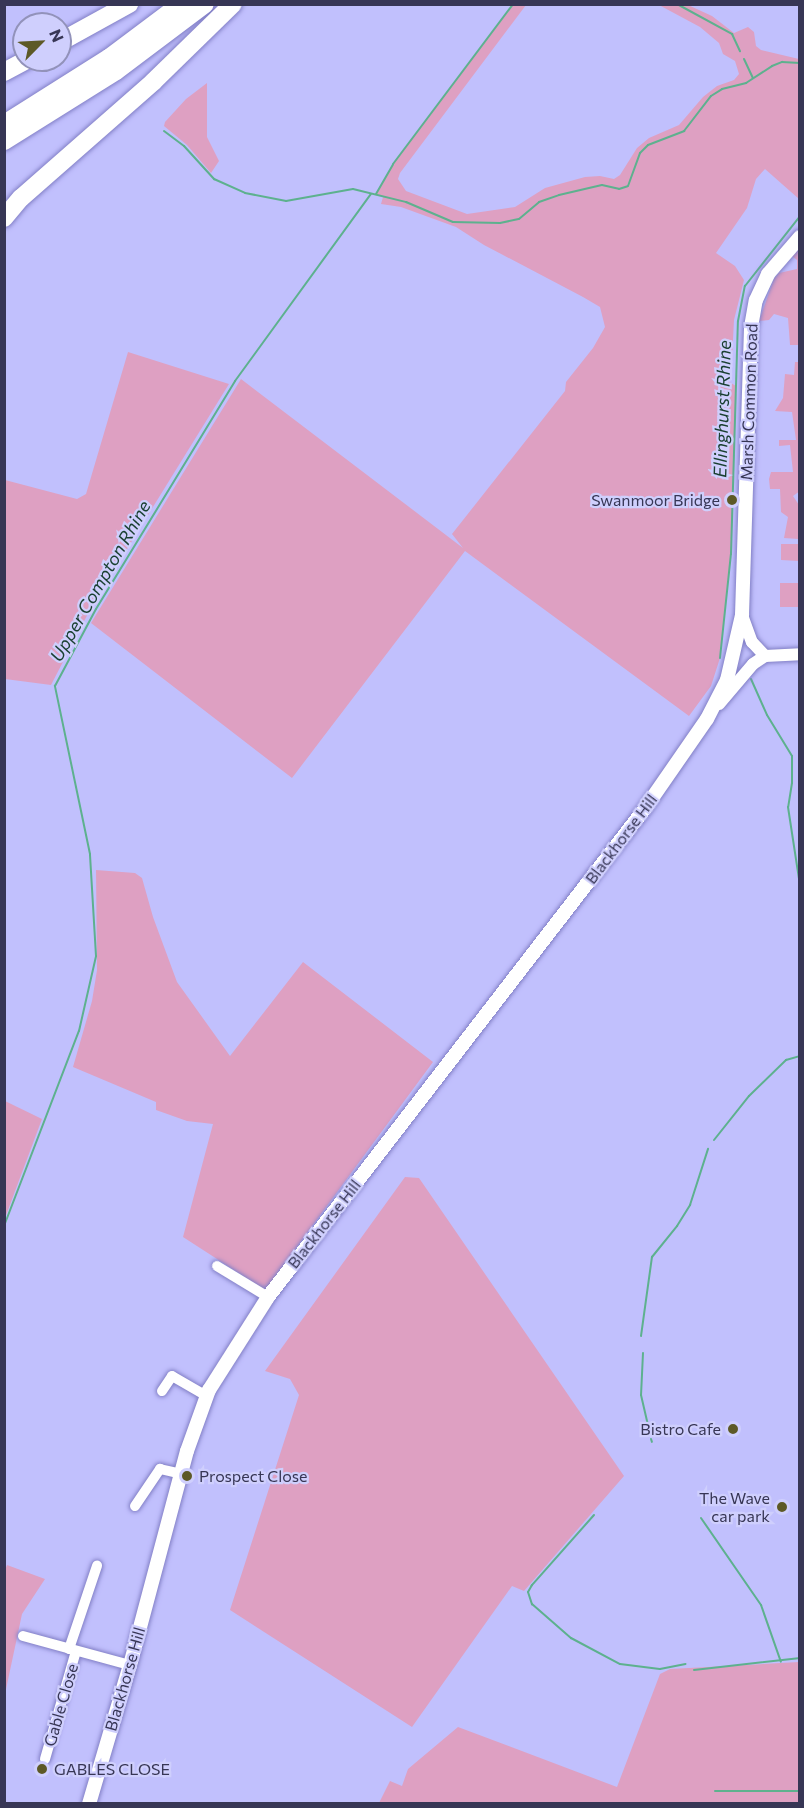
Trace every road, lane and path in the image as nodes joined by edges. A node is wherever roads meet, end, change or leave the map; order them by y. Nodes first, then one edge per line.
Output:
1 (129, 4) edge
2 (181, 4) edge
3 (205, 4) edge
4 (233, 4) edge
5 (72, 35) edge
6 (4, 124) edge
7 (4, 141) edge
8 (4, 218) edge
9 (800, 237) edge
10 (742, 615) junction
11 (800, 654) edge
12 (765, 656) junction
13 (707, 719) junction
14 (221, 1273) dead end
15 (268, 1297) junction
16 (162, 1391) dead end
17 (206, 1396) junction
18 (181, 1474) junction
19 (135, 1506) dead end
20 (97, 1566) dead end
21 (91, 1583) junction
22 (103, 1587) dead end
23 (23, 1636) dead end
24 (72, 1650) junction
25 (130, 1665) junction
26 (45, 1760) dead end
27 (89, 1803) edge

1 - 5 highway
2 - 6 highway
3 - 7 highway
4 - 8 highway
9 - 10 main road, Marsh Common Road
10 - 12 street
10 - 13 main road, Marsh Common Road
11 - 12 street
12 - 13 street
13 - 15 main road, Blackhorse Hill
14 - 15 street
15 - 17 main road, Blackhorse Hill
16 - 17 street
17 - 18 main road, Blackhorse Hill
18 - 19 street
18 - 25 main road, Blackhorse Hill
20 - 21 street
21 - 22 street
21 - 24 street
23 - 24 street
24 - 25 street
24 - 26 street, Gable Close
25 - 27 main road, Blackhorse Hill

